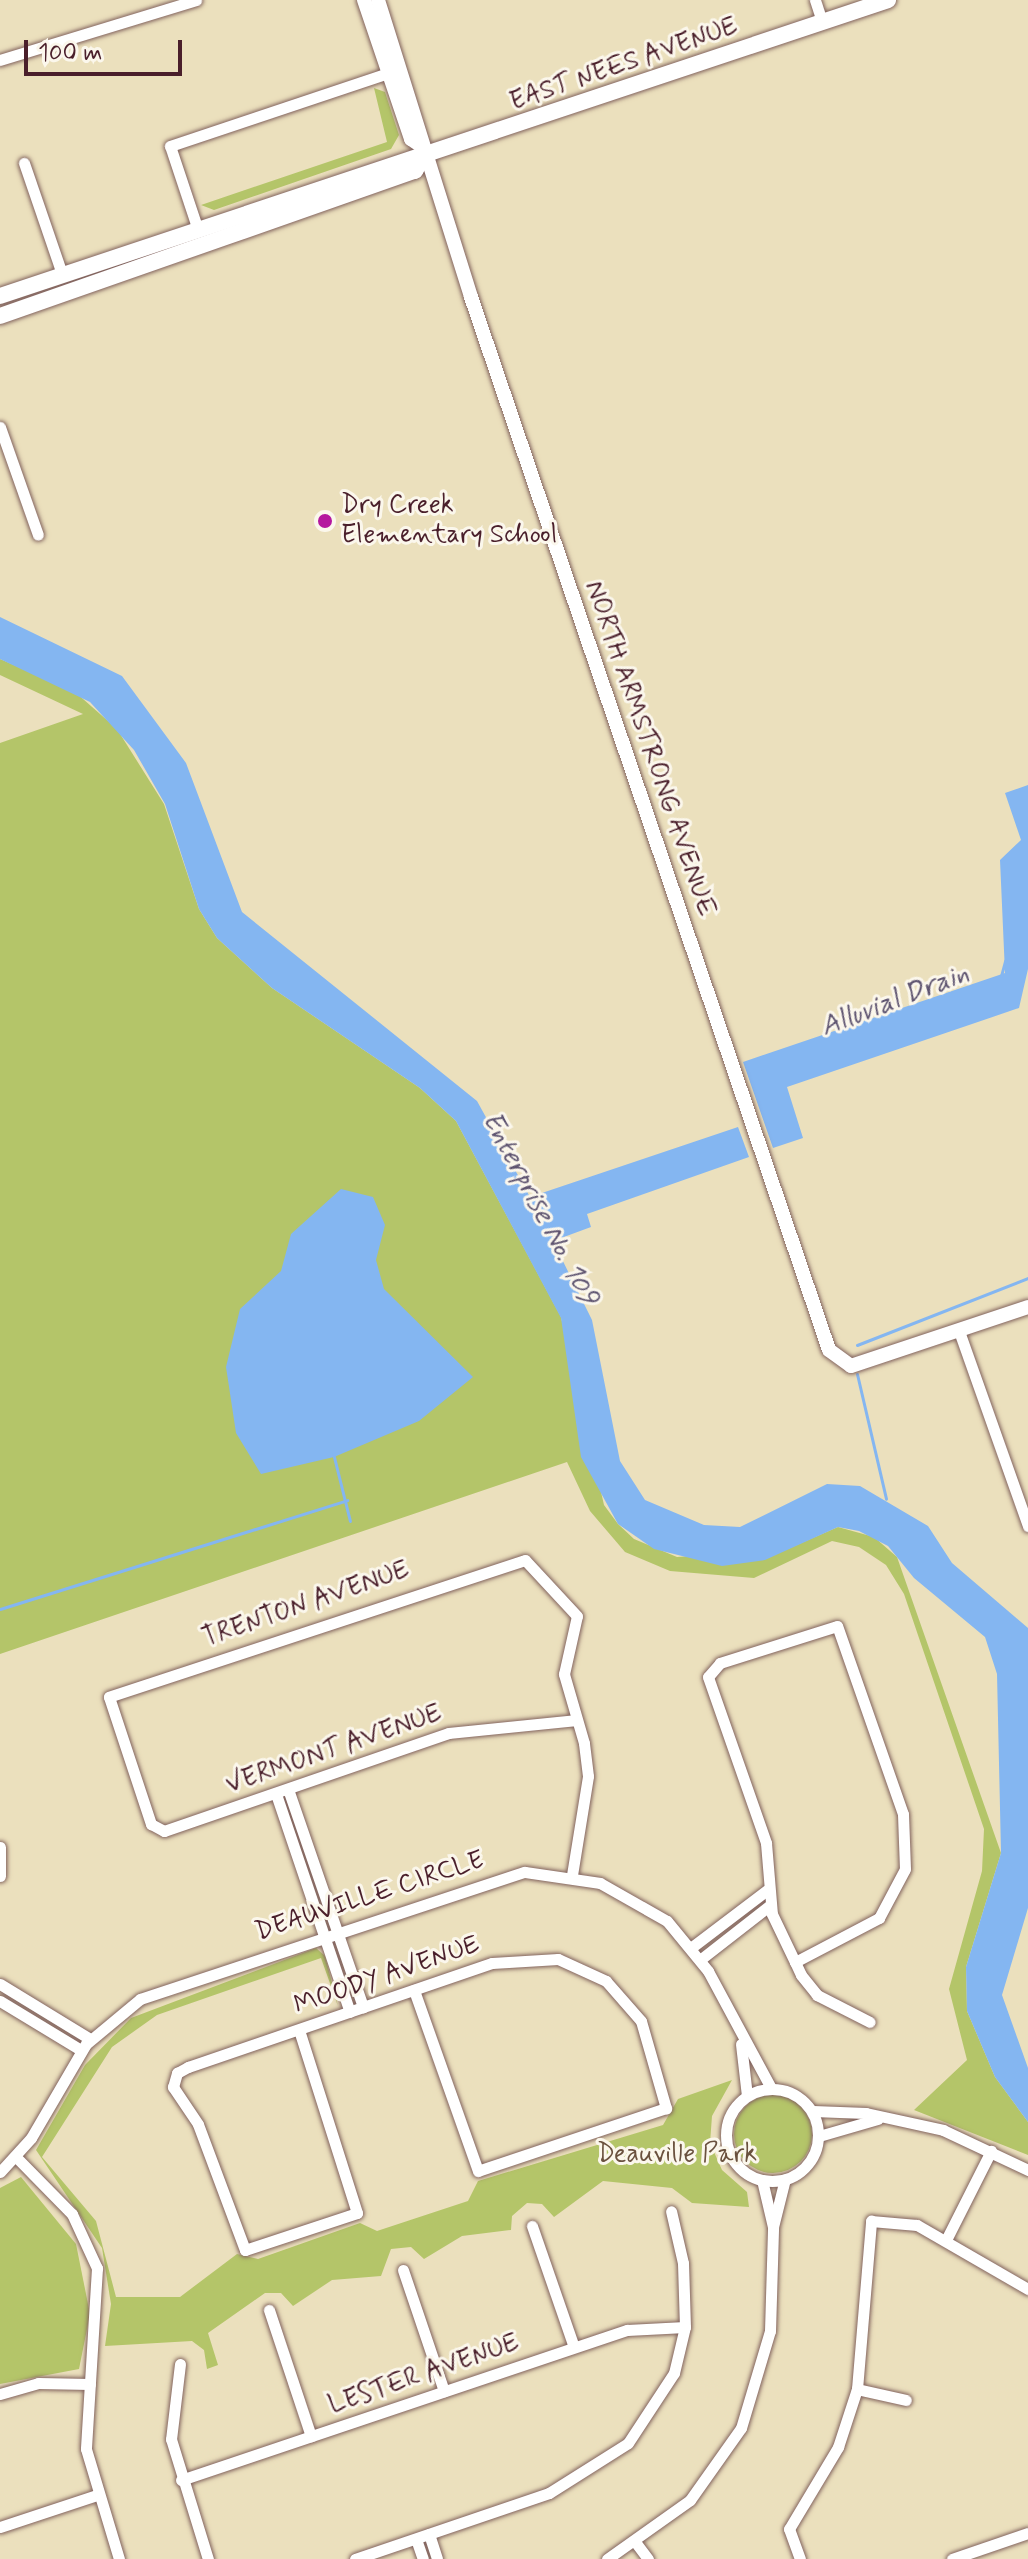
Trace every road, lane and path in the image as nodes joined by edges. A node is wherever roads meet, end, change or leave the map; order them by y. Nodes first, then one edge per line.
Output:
1 (196, 0) edge
2 (364, 0) edge
3 (378, 0) edge
4 (815, 0) edge
5 (888, 0) edge
6 (822, 22) junction
7 (0, 60) edge
8 (388, 73) junction
9 (422, 155) junction
10 (24, 163) dead end
11 (197, 227) junction
12 (62, 274) junction
13 (0, 296) edge
14 (54, 296) junction
15 (0, 305) edge
16 (0, 316) edge
17 (0, 427) edge
18 (38, 535) dead end
19 (1028, 1307) edge
20 (959, 1331) junction
21 (1028, 1526) edge
22 (576, 1720) junction
23 (282, 1791) junction
24 (156, 1830) joint
25 (0, 1847) edge
26 (572, 1875) junction
27 (0, 1876) edge
28 (767, 1890) junction
29 (770, 1905) junction
30 (337, 1931) junction
31 (324, 1935) junction
32 (692, 1947) junction
33 (701, 1959) junction
34 (795, 1962) junction
35 (0, 1984) edge
36 (414, 1990) junction
37 (0, 2001) edge
38 (363, 2007) junction
39 (350, 2012) junction
40 (870, 2022) dead end
41 (299, 2030) junction
42 (90, 2039) junction
43 (741, 2044) junction
44 (81, 2050) junction
45 (771, 2088) junction
46 (747, 2096) junction
47 (813, 2111) junction
48 (878, 2119) junction
49 (819, 2136) junction
50 (991, 2151) junction
51 (16, 2157) junction
52 (1028, 2170) edge
53 (0, 2172) edge
54 (785, 2179) junction
55 (762, 2180) junction
56 (671, 2211) dead end
57 (532, 2226) dead end
58 (773, 2227) junction
59 (946, 2240) junction
60 (403, 2270) dead end
61 (1028, 2289) edge
62 (269, 2310) dead end
63 (685, 2327) junction
64 (574, 2347) junction
65 (180, 2364) dead end
66 (90, 2384) junction
67 (857, 2389) junction
68 (444, 2391) junction
69 (0, 2394) edge
70 (906, 2400) dead end
71 (311, 2436) junction
72 (181, 2480) junction
73 (97, 2495) junction
74 (0, 2527) edge
75 (1028, 2533) edge
76 (429, 2534) junction
77 (416, 2539) junction
78 (636, 2543) junction
79 (119, 2559) edge
80 (208, 2559) edge
81 (355, 2559) edge
82 (423, 2559) edge
83 (437, 2559) edge
84 (607, 2559) edge
85 (648, 2559) edge
86 (800, 2559) edge
87 (952, 2559) edge

1 - 7 street
2 - 8 street, NORTH ARMSTRONG AVENUE
3 - 9 street, NORTH ARMSTRONG AVENUE
4 - 6 street
5 - 6 main road, EAST NEES AVENUE
6 - 9 main road, EAST NEES AVENUE
8 - 9 street, NORTH ARMSTRONG AVENUE
8 - 11 street
9 - 11 main road, EAST NEES AVENUE
9 - 14 main road, EAST NEES AVENUE
9 - 20 street, NORTH ARMSTRONG AVENUE
10 - 12 street
11 - 12 main road, EAST NEES AVENUE
11 - 14 main road
12 - 13 main road, EAST NEES AVENUE
12 - 15 main road
14 - 16 main road, EAST NEES AVENUE
17 - 18 street
19 - 20 street
20 - 21 street
22 - 23 street, VERMONT AVENUE
22 - 24 street, TRENTON AVENUE
22 - 26 street
23 - 24 street, VERMONT AVENUE
23 - 30 street
23 - 31 street
25 - 27 street
26 - 30 street, DEAUVILLE CIRCLE
26 - 32 street, DEAUVILLE CIRCLE
28 - 29 street
28 - 32 street
28 - 34 street
29 - 33 street
29 - 34 street
30 - 31 street, DEAUVILLE CIRCLE
30 - 38 street
31 - 39 street
31 - 42 street, DEAUVILLE CIRCLE
32 - 33 street, DEAUVILLE CIRCLE
33 - 43 street, DEAUVILLE CIRCLE
34 - 40 street
35 - 42 street
36 - 36 street, MOODY AVENUE
36 - 38 street, MOODY AVENUE
37 - 44 street
38 - 39 street, MOODY AVENUE
39 - 41 street, MOODY AVENUE
41 - 41 street, MOODY AVENUE
42 - 44 street, DEAUVILLE CIRCLE
43 - 45 street, DEAUVILLE CIRCLE
43 - 46 street, DEAUVILLE CIRCLE
44 - 51 street, DEAUVILLE CIRCLE
45 - 46 street
45 - 47 street
46 - 55 street
47 - 48 street
47 - 49 street
48 - 49 street
48 - 50 street
49 - 54 street
50 - 52 street
50 - 59 street
51 - 53 street, DEAUVILLE CIRCLE
51 - 66 street
54 - 55 street
54 - 58 street
55 - 58 street
56 - 63 street
57 - 64 street
58 - 78 street
59 - 61 street
59 - 67 street
60 - 68 street
62 - 71 street
63 - 64 street, LESTER AVENUE
63 - 76 street
64 - 68 street, LESTER AVENUE
65 - 72 street
66 - 69 street
66 - 73 street
67 - 70 street
67 - 86 street
68 - 71 street, LESTER AVENUE
71 - 72 street, LESTER AVENUE
72 - 80 street
73 - 74 street
73 - 79 street
75 - 87 street
76 - 77 street
76 - 83 street
77 - 81 street
77 - 82 street
78 - 84 street
78 - 85 street

